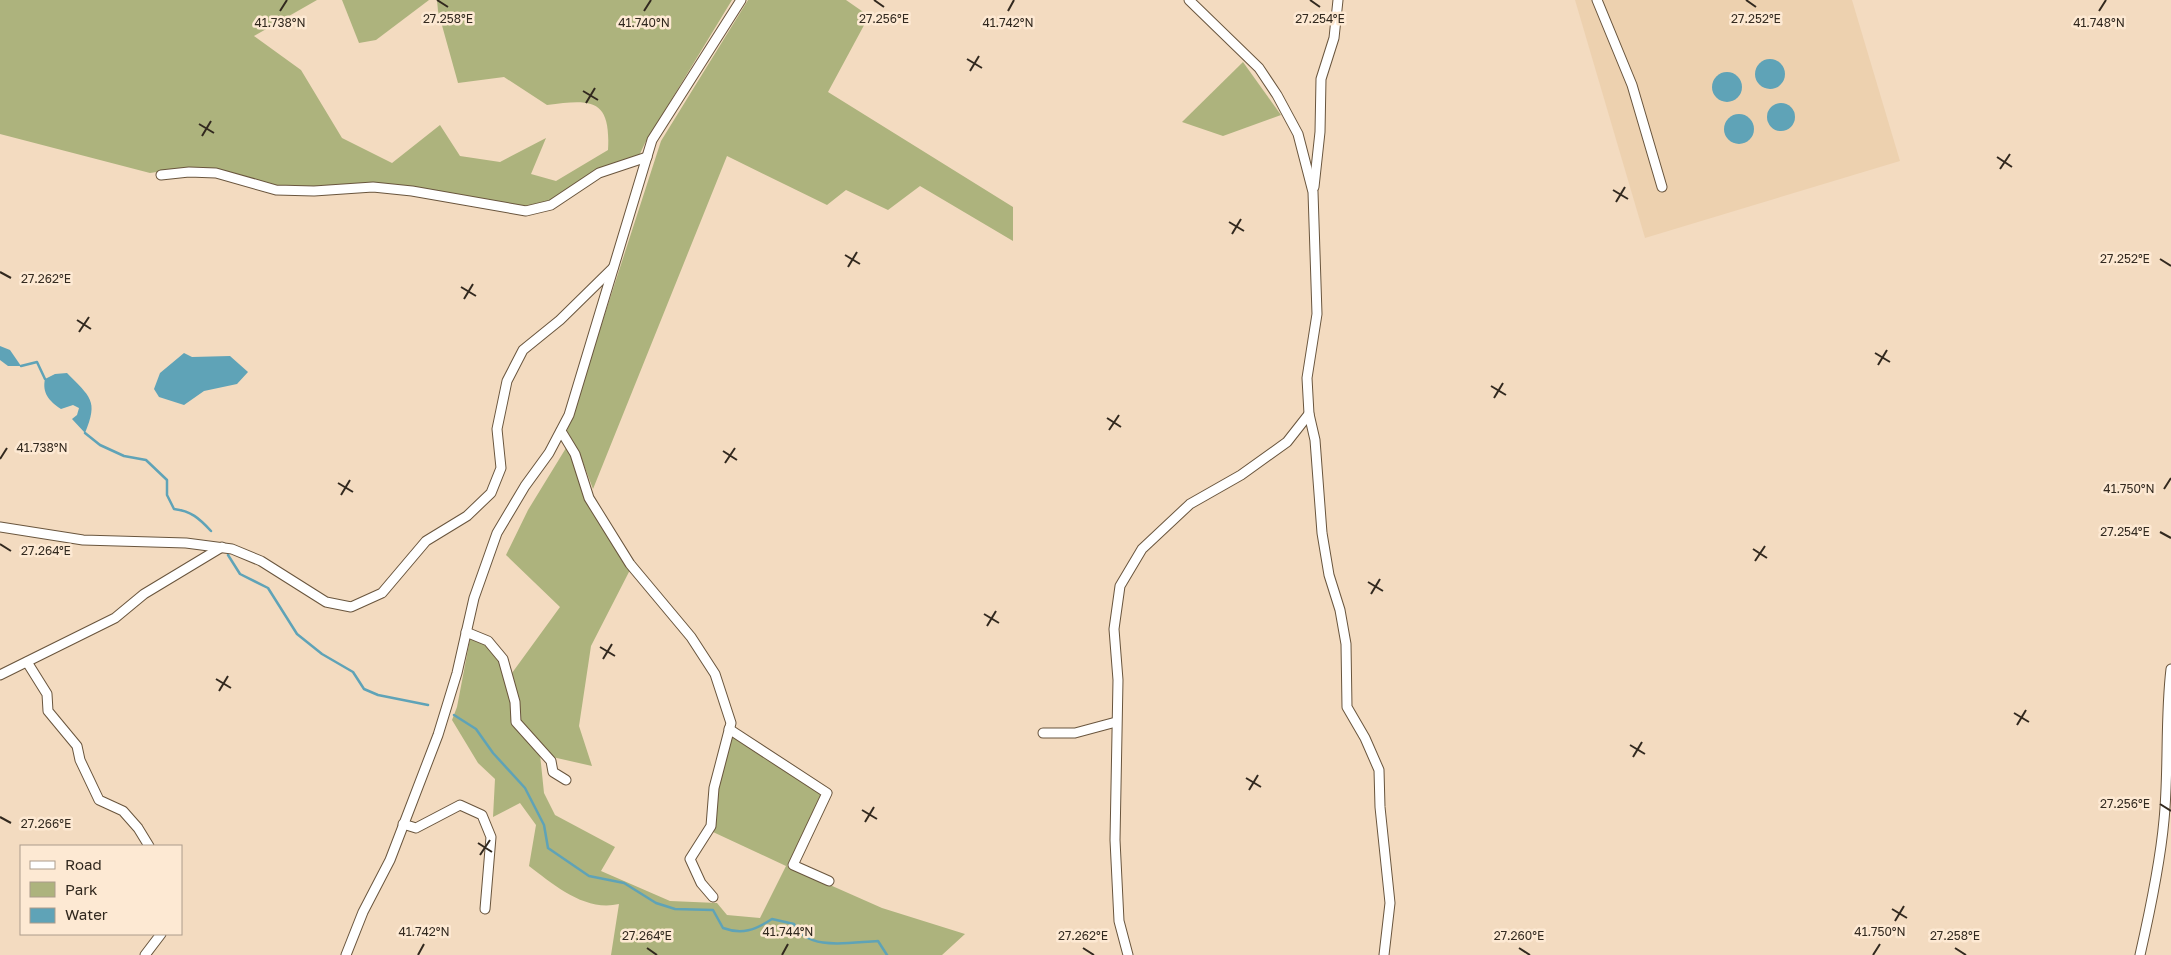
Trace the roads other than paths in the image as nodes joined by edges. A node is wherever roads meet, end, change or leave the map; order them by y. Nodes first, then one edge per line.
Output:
1 (741, 0) edge
2 (1189, 0) edge
3 (1338, 0) edge
4 (1597, 0) edge
5 (647, 157) junction
6 (161, 175) dead end
7 (1662, 187) dead end
8 (1314, 192) junction
9 (615, 266) junction
10 (1310, 414) junction
11 (561, 431) junction
12 (0, 528) edge
13 (222, 547) junction
14 (466, 632) junction
15 (27, 662) junction
16 (2171, 669) edge
17 (0, 675) edge
18 (1116, 722) junction
19 (729, 729) junction
20 (1043, 733) dead end
21 (566, 780) dead end
22 (403, 824) junction
23 (149, 845) edge
24 (829, 881) dead end
25 (713, 897) dead end
26 (485, 909) dead end
27 (160, 935) edge
28 (145, 955) edge
29 (346, 955) edge
30 (1128, 955) edge
31 (1384, 955) edge
32 (2140, 955) edge

1 - 5 street
2 - 8 street
3 - 8 street
4 - 7 street
5 - 6 street
5 - 9 street
8 - 10 street
9 - 11 street
9 - 13 street
10 - 18 street
10 - 31 street
11 - 14 street
11 - 19 street
12 - 13 street
13 - 15 street
14 - 21 street
14 - 22 street
15 - 17 street
15 - 23 street
16 - 32 street
18 - 20 street
18 - 30 street
19 - 24 street
19 - 25 street
22 - 26 street
22 - 29 street
27 - 28 street

